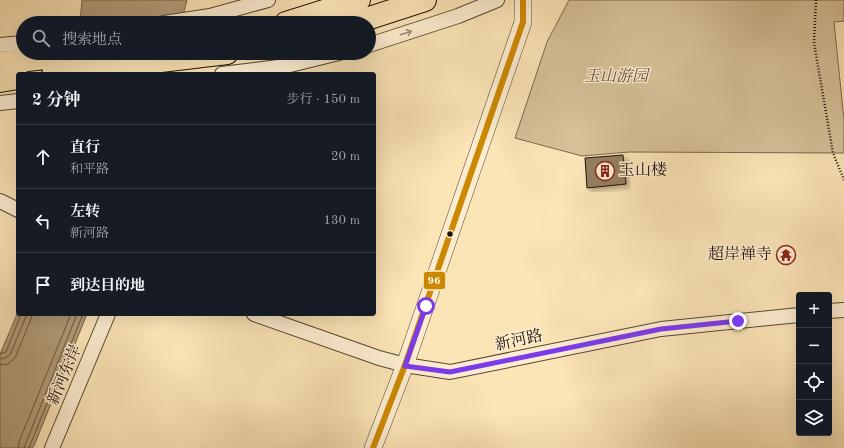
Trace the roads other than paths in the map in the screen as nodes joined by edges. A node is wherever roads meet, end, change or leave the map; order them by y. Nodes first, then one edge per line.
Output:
1 (268, 0) edge
2 (359, 0) edge
3 (425, 0) edge
4 (497, 0) edge
5 (523, 0) edge
6 (210, 16) edge
7 (308, 16) edge
8 (376, 16) edge
9 (376, 43) edge
10 (16, 44) edge
11 (0, 45) edge
12 (76, 60) edge
13 (310, 60) edge
14 (220, 61) edge
15 (0, 63) edge
16 (60, 68) edge
17 (16, 78) edge
18 (0, 81) edge
19 (16, 101) edge
20 (0, 103) edge
21 (0, 201) edge
22 (16, 209) edge
23 (844, 310) edge
24 (832, 311) edge
25 (796, 315) edge
26 (107, 316) edge
27 (260, 316) edge
28 (405, 366) junction
29 (52, 448) edge
30 (373, 448) edge

1 - 6 street
2 - 7 main road
3 - 8 main road
9 -> 4 street
5 - 28 street
10 - 11 street
12 - 16 main road
13 - 14 street
14 - 16 main road
15 - 16 main road
17 - 18 main road
19 - 20 street
21 - 22 street
23 - 24 street
25 - 28 street, 新河路
26 - 29 street, 新河东岸
27 - 28 street, 新河路
28 - 30 street

